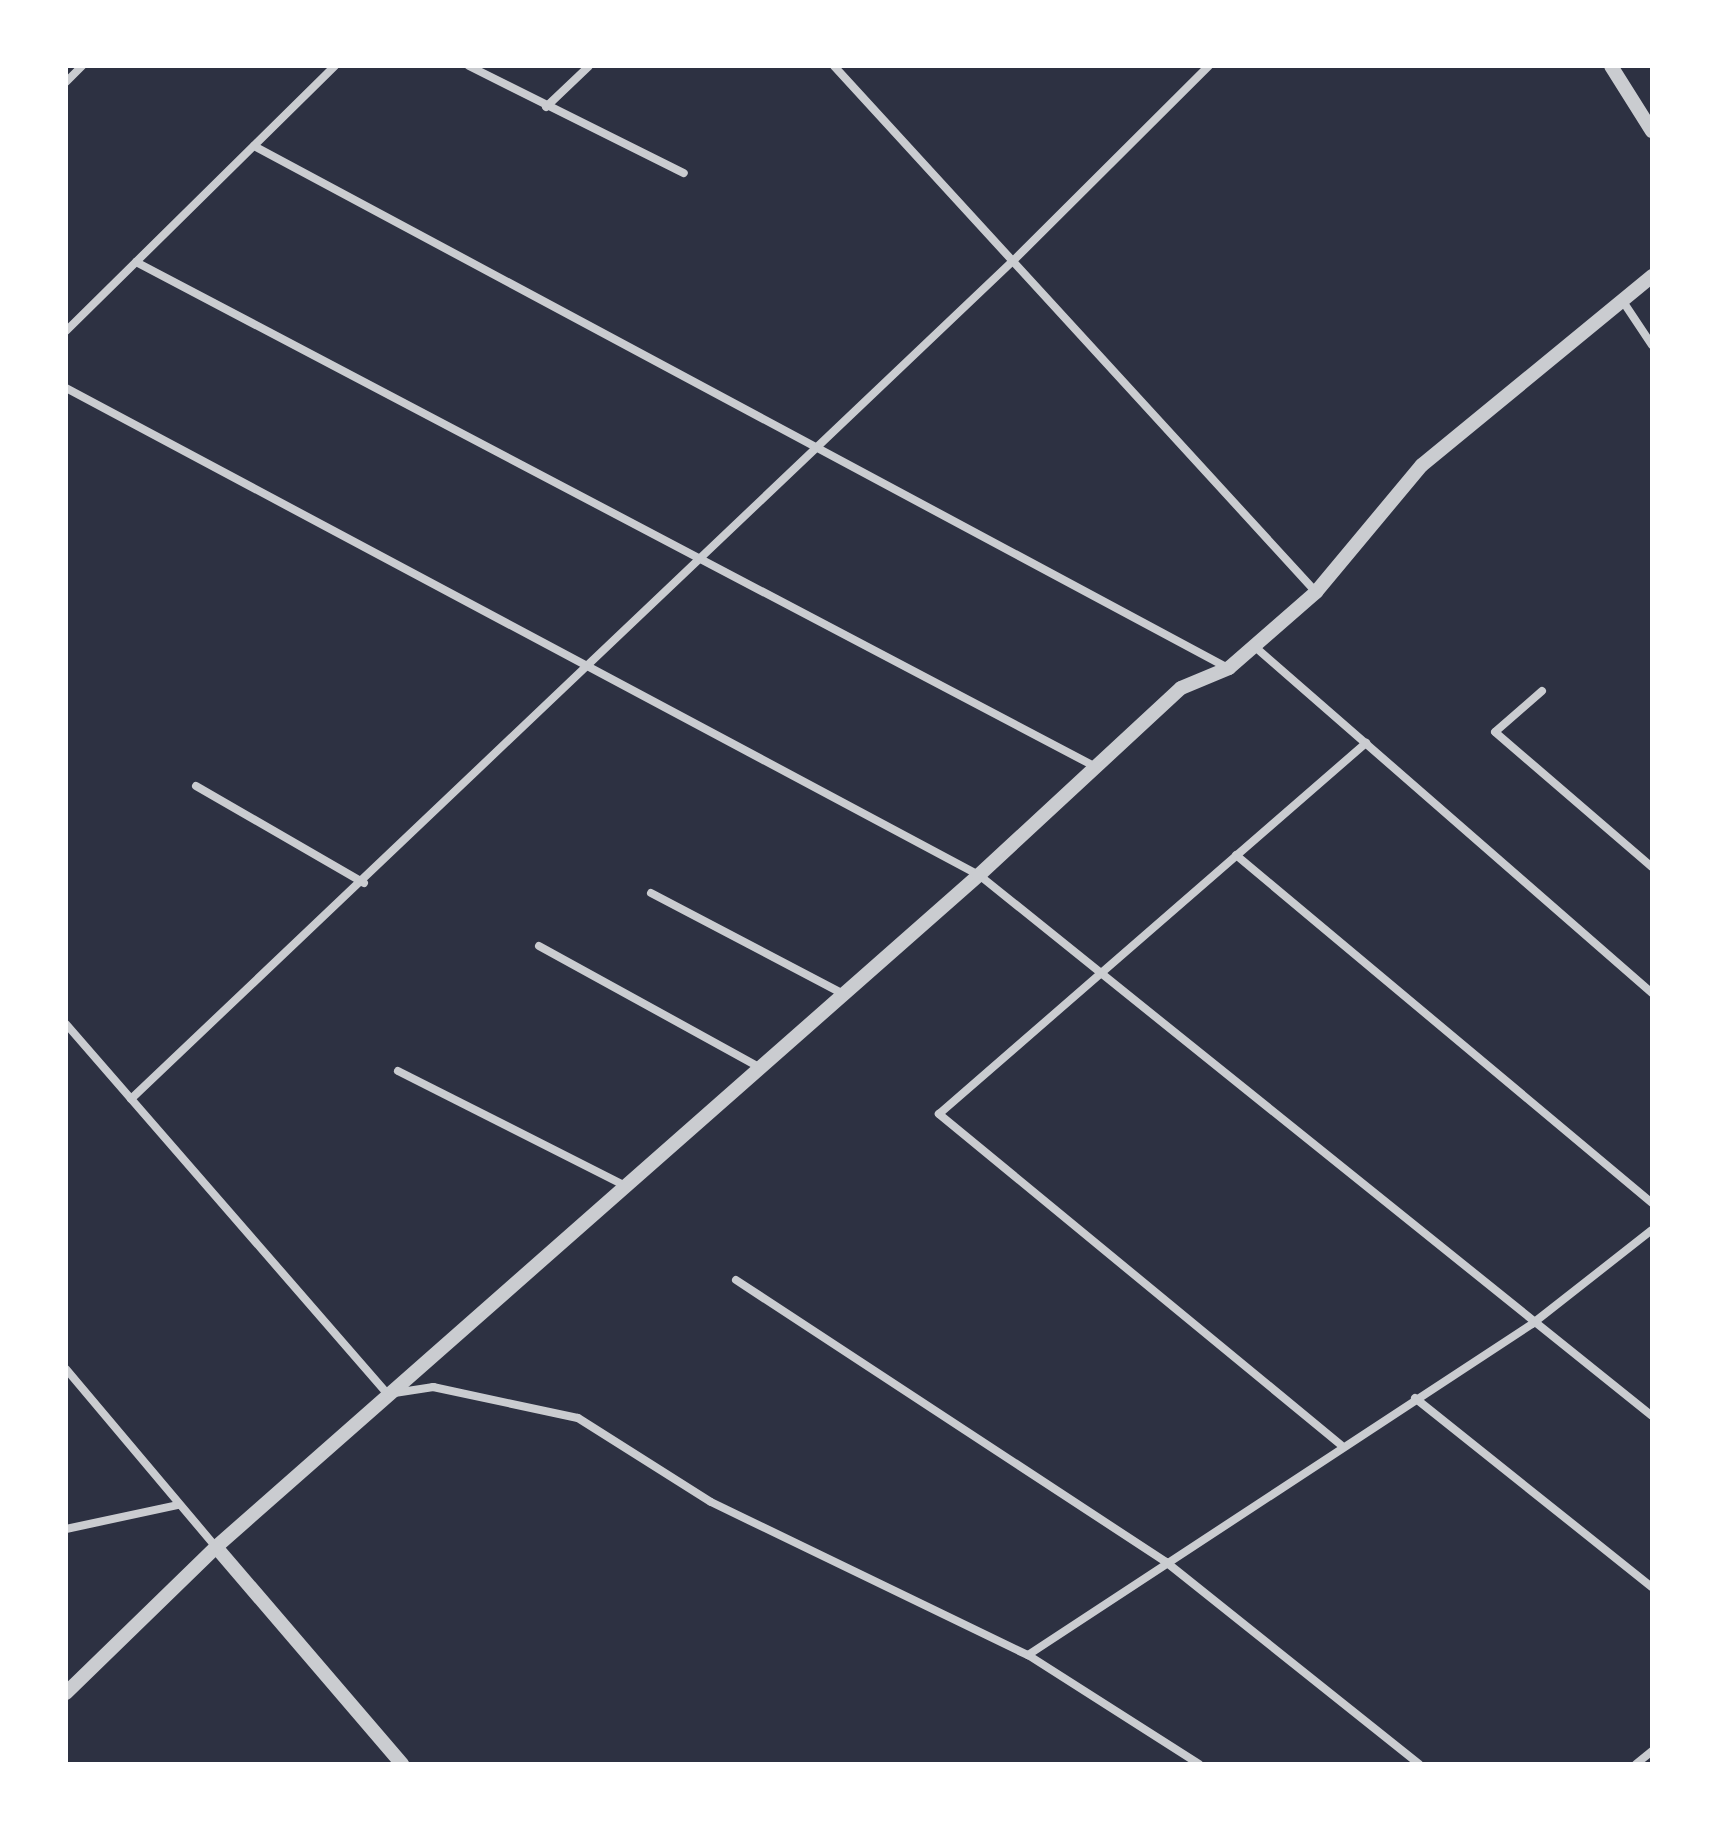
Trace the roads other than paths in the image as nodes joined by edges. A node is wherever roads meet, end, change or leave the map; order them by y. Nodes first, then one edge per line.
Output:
1 (82, 66) edge
2 (335, 66) edge
3 (469, 66) edge
4 (589, 66) edge
5 (834, 66) edge
6 (1209, 66) edge
7 (1611, 66) edge
8 (66, 82) edge
9 (546, 107) junction
10 (1652, 131) edge
11 (254, 146) junction
12 (684, 173) dead end
13 (1014, 260) junction
14 (136, 262) junction
15 (1652, 276) edge
16 (1622, 300) junction
17 (66, 331) edge
18 (1652, 345) edge
19 (66, 388) edge
20 (818, 446) junction
21 (702, 556) junction
22 (1316, 592) junction
23 (1254, 646) junction
24 (585, 666) junction
25 (1229, 668) junction
26 (1542, 691) dead end
27 (1366, 743) junction
28 (1094, 766) junction
29 (196, 786) dead end
30 (1236, 855) junction
31 (1652, 867) edge
32 (979, 875) junction
33 (364, 883) junction
34 (651, 893) dead end
35 (539, 946) dead end
36 (1103, 971) junction
37 (1652, 993) edge
38 (843, 994) junction
39 (66, 1024) edge
40 (762, 1068) junction
41 (398, 1071) dead end
42 (131, 1099) junction
43 (627, 1187) junction
44 (1652, 1203) edge
45 (1652, 1230) edge
46 (736, 1280) dead end
47 (1532, 1324) junction
48 (66, 1369) edge
49 (388, 1394) junction
50 (1415, 1398) junction
51 (1652, 1416) edge
52 (1341, 1445) junction
53 (178, 1505) junction
54 (66, 1529) edge
55 (216, 1547) junction
56 (1166, 1562) junction
57 (1652, 1587) edge
58 (1028, 1655) junction
59 (66, 1693) edge
60 (1652, 1751) edge
61 (402, 1764) edge
62 (1199, 1764) edge
63 (1419, 1764) edge
64 (1636, 1764) edge

1 - 8 street
2 - 11 street
3 - 9 street
4 - 9 street
5 - 13 street
6 - 13 street
7 - 10 street
9 - 12 street
11 - 14 street
11 - 20 street
13 - 20 street
13 - 22 street
14 - 17 street
14 - 21 street
15 - 16 street
16 - 18 street
16 - 22 street
19 - 24 street
20 - 21 street
20 - 25 street
21 - 24 street
21 - 28 street
22 - 23 street
23 - 25 street
23 - 27 street
24 - 32 street
24 - 33 street
25 - 28 street
26 - 31 street
27 - 30 street
27 - 37 street
28 - 32 street
29 - 33 street
30 - 36 street
30 - 44 street
32 - 36 street
32 - 38 street
33 - 42 street
34 - 38 street
35 - 40 street
36 - 47 street
36 - 52 street
38 - 40 street
39 - 42 street
40 - 43 street
41 - 43 street
42 - 49 street
43 - 49 street
45 - 47 street
46 - 56 street
47 - 50 street
47 - 51 street
48 - 53 street
49 - 55 street
49 - 58 street
50 - 52 street
50 - 57 street
52 - 56 street
53 - 54 street
53 - 55 street
55 - 59 street
55 - 61 street
56 - 58 street
56 - 63 street
58 - 62 street
60 - 64 street

